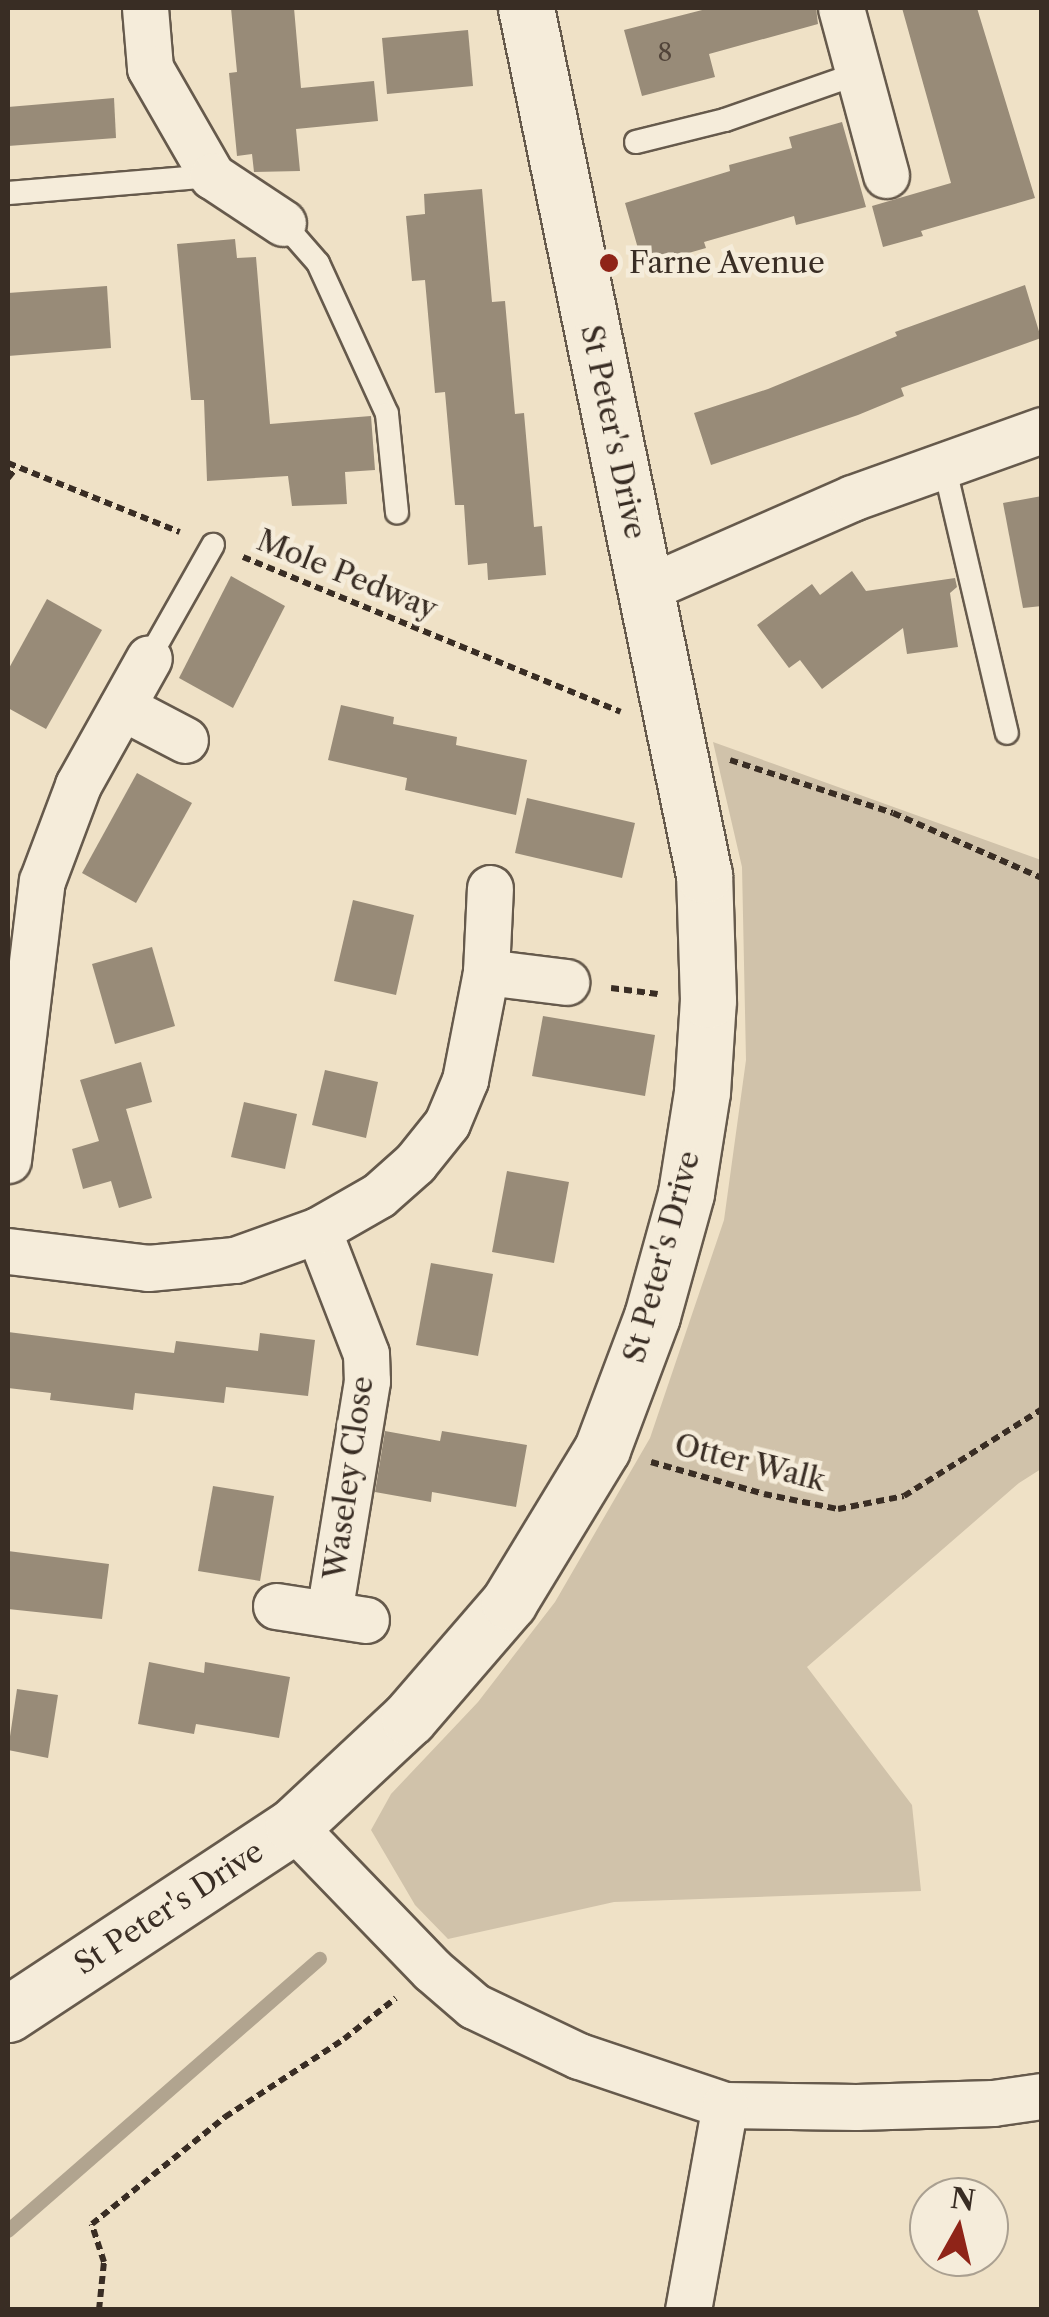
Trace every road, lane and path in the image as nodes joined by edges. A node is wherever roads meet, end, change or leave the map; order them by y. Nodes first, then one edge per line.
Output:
1 (144, 8) edge
2 (526, 8) edge
3 (841, 8) edge
4 (859, 73) junction
5 (636, 142) dead end
6 (886, 175) dead end
7 (212, 176) junction
8 (8, 193) edge
9 (283, 223) joint
10 (1042, 430) edge
11 (8, 463) edge
12 (944, 466) junction
13 (16, 468) junction
14 (8, 478) edge
15 (397, 512) dead end
16 (212, 545) junction
17 (644, 588) junction
18 (149, 658) joint
19 (122, 707) junction
20 (630, 718) dead end
21 (1008, 733) dead end
22 (185, 740) dead end
23 (728, 759) dead end
24 (1042, 878) edge
25 (490, 888) dead end
26 (19, 946) edge
27 (486, 972) junction
28 (566, 982) joint
29 (674, 996) dead end
30 (8, 1160) edge
31 (318, 1230) junction
32 (8, 1251) edge
33 (1042, 1408) edge
34 (602, 1449) junction
35 (276, 1606) dead end
36 (293, 1826) junction
37 (432, 1970) junction
38 (8, 2014) edge
39 (1042, 2096) edge
40 (725, 2105) junction
41 (99, 2310) edge
42 (688, 2310) edge

1 - 7 street
2 - 17 street, St Peter's Drive
3 - 4 street
4 - 5 lane
4 - 6 street
7 - 8 lane
7 - 9 street
9 - 15 lane
10 - 12 street
11 - 13 path, Mole Pedway
12 - 17 street
12 - 21 lane
13 - 14 path
13 - 16 path, Mole Pedway
16 - 18 lane
16 - 20 path, Mole Pedway
17 - 34 street, St Peter's Drive
18 - 19 street
19 - 22 street
19 - 26 street
23 - 24 path
25 - 27 street
26 - 30 street
27 - 28 street
27 - 31 street
28 - 29 path
31 - 32 street
31 - 35 street, Waseley Close
33 - 34 path, Otter Walk
34 - 36 street, St Peter's Drive
36 - 37 street
36 - 38 street, St Peter's Drive
37 - 40 street
37 - 41 path
39 - 40 street
40 - 42 street

